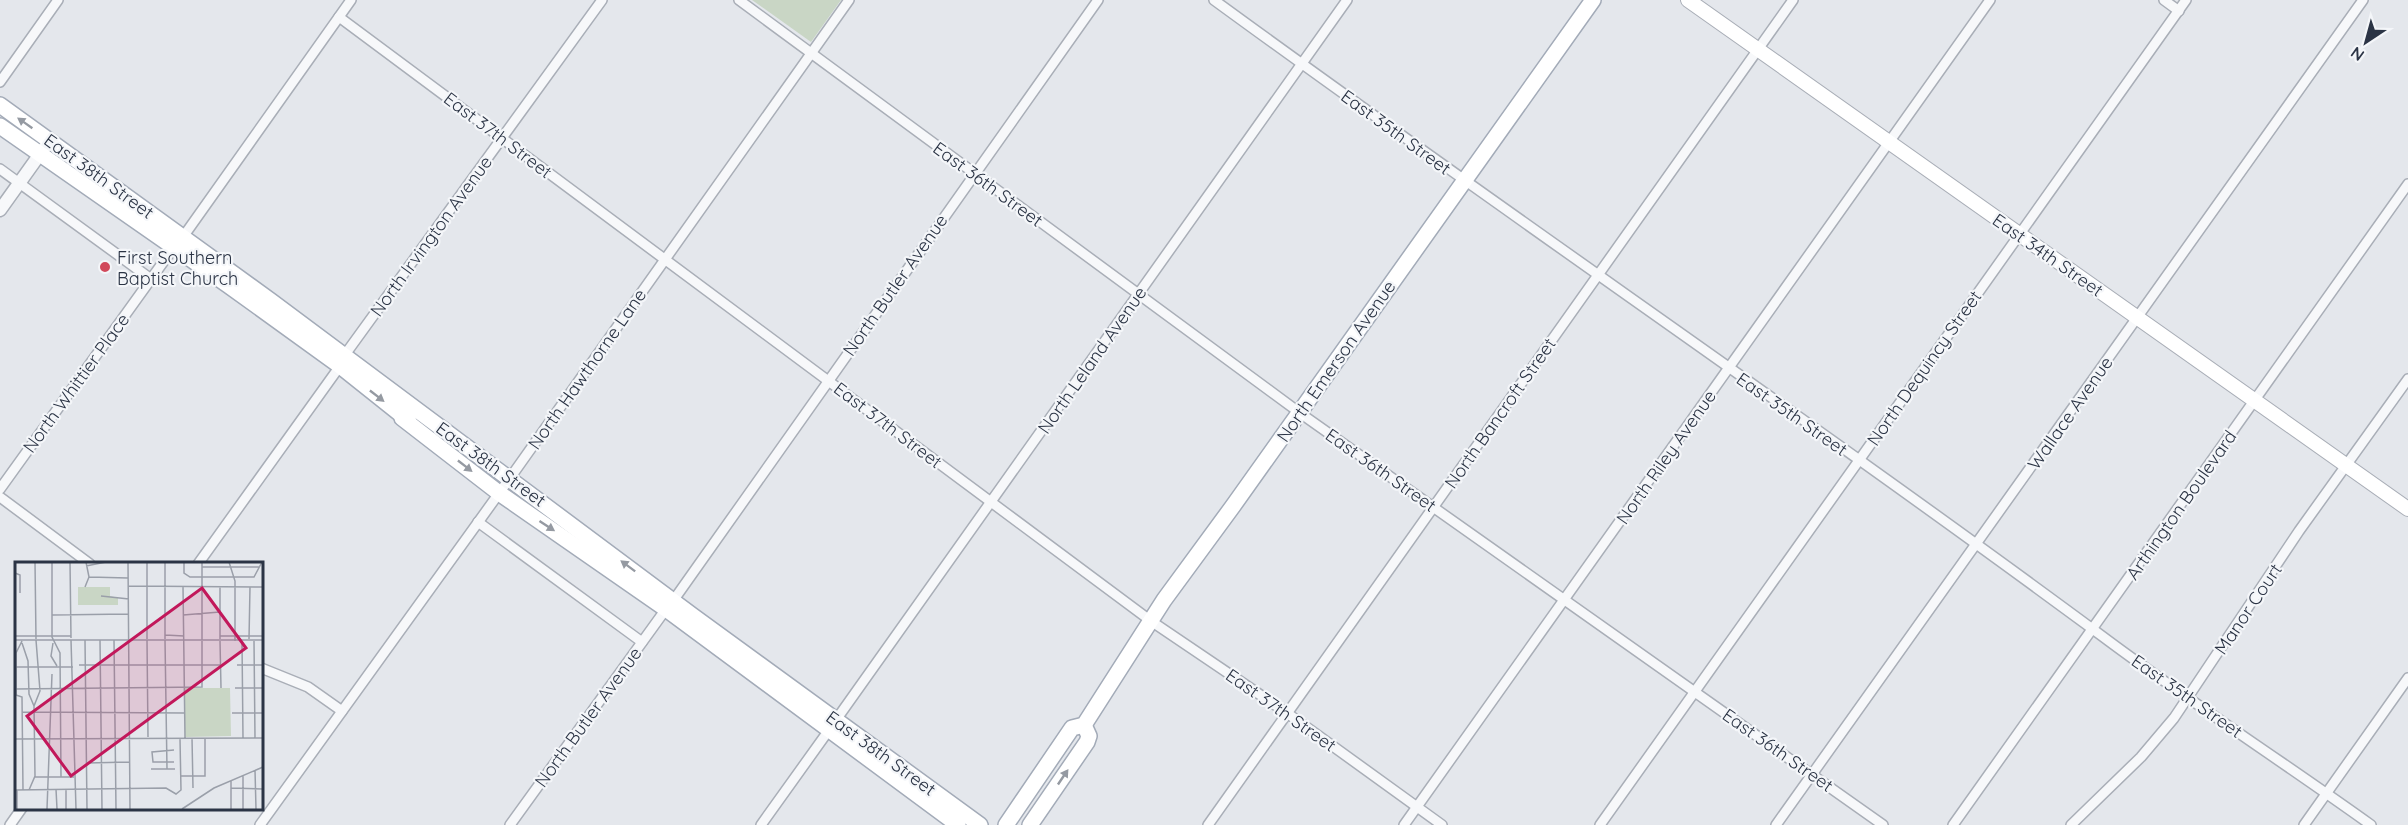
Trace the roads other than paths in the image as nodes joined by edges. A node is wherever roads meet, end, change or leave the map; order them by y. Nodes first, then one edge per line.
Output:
1 (58, 0) edge
2 (351, 0) edge
3 (602, 0) edge
4 (739, 0) edge
5 (849, 0) edge
6 (1098, 0) edge
7 (1214, 0) edge
8 (1347, 0) edge
9 (1593, 0) edge
10 (1688, 0) edge
11 (1793, 0) edge
12 (1990, 0) edge
13 (2163, 0) edge
14 (2186, 0) edge
15 (2363, 0) edge
16 (2179, 11) junction
17 (339, 16) junction
18 (1758, 50) junction
19 (811, 53) junction
20 (1302, 64) junction
21 (0, 82) edge
22 (0, 105) edge
23 (0, 126) edge
24 (502, 138) junction
25 (49, 141) junction
26 (1889, 142) junction
27 (39, 155) junction
28 (0, 169) edge
29 (974, 173) junction
30 (1464, 182) junction
31 (19, 183) junction
32 (2408, 184) edge
33 (0, 210) edge
34 (2019, 235) junction
35 (178, 242) junction
36 (665, 259) junction
37 (1597, 276) junction
38 (151, 279) junction
39 (1138, 294) junction
40 (2137, 318) junction
41 (342, 361) junction
42 (1728, 369) junction
43 (2408, 379) edge
44 (828, 380) junction
45 (2254, 401) junction
46 (1300, 413) junction
47 (1859, 461) junction
48 (2346, 465) junction
49 (510, 478) junction
50 (0, 489) edge
51 (499, 493) junction
52 (0, 497) edge
53 (991, 503) junction
54 (1433, 507) junction
55 (2408, 509) edge
56 (478, 522) junction
57 (1976, 544) junction
58 (87, 562) edge
59 (199, 562) edge
60 (1564, 600) junction
61 (670, 605) junction
62 (1150, 621) junction
63 (2093, 629) junction
64 (642, 642) junction
65 (262, 668) edge
66 (2408, 678) edge
67 (1695, 692) junction
68 (2189, 698) junction
69 (342, 711) junction
70 (1287, 714) junction
71 (833, 725) junction
72 (1084, 725) junction
73 (1812, 775) junction
74 (2326, 794) junction
75 (1417, 807) junction
76 (21, 810) edge
77 (10, 825) edge
78 (260, 825) edge
79 (510, 825) edge
80 (761, 825) edge
81 (958, 825) edge
82 (980, 825) edge
83 (1006, 825) edge
84 (1030, 825) edge
85 (1208, 825) edge
86 (1404, 825) edge
87 (1442, 825) edge
88 (1600, 825) edge
89 (1776, 825) edge
90 (1883, 825) edge
91 (1953, 825) edge
92 (2071, 825) edge
93 (2304, 825) edge
94 (2371, 825) edge

1 - 21 street
2 - 17 street, North Whittier Place
3 - 24 street, North Irvington Avenue
4 - 19 street, East 36th Street
5 - 19 street, North Hawthorne Lane
6 - 29 street, North Butler Avenue
7 - 20 street, East 35th Street
8 - 20 street, North Leland Avenue
9 - 30 main road, North Emerson Avenue
10 - 18 main road, East 34th Street
11 - 18 street, North Bancroft Street
12 - 26 street, North Riley Avenue
13 - 16 street
14 - 16 street, North Dequincy Street
15 - 40 street, Wallace Avenue
16 - 34 street, North Dequincy Street
17 - 24 street, East 37th Street
17 - 35 street, North Whittier Place
18 - 26 main road, East 34th Street
18 - 37 street, North Bancroft Street
19 - 29 street, East 36th Street
19 - 36 street, North Hawthorne Lane
20 - 30 street, East 35th Street
20 - 39 street, North Leland Avenue
25 -> 22 main road, East 38th Street
23 - 27 main road, East 38th Street
24 - 36 street, East 37th Street
24 - 41 street, North Irvington Avenue
25 - 27 street
25 - 35 main road, East 38th Street
26 - 34 main road, East 34th Street
26 - 42 street, North Riley Avenue
27 - 31 street
27 - 35 main road, East 38th Street
28 - 31 street
29 - 39 street, East 36th Street
29 - 44 street, North Butler Avenue
30 - 37 street, East 35th Street
30 - 46 main road, North Emerson Avenue
31 - 33 street
31 - 38 street
32 - 45 street, Arthington Boulevard
34 - 40 main road, East 34th Street
34 - 47 street, North Dequincy Street
35 - 38 street, North Whittier Place
35 - 41 main road, East 38th Street
36 - 44 street, East 37th Street
36 - 49 street, North Hawthorne Lane
37 - 42 street, East 35th Street
37 - 54 street, North Bancroft Street
38 - 50 street, North Whittier Place
39 - 46 street, East 36th Street
39 - 53 street, North Leland Avenue
40 - 45 main road, East 34th Street
40 - 57 street, Wallace Avenue
41 - 49 main road, East 38th Street
41 -> 51 main road, East 38th Street
41 - 59 street, North Irvington Avenue
42 - 47 street, East 35th Street
42 - 60 street, North Riley Avenue
43 - 48 street, Manor Court
44 - 53 street, East 37th Street
44 - 61 street, North Butler Avenue
45 - 48 main road, East 34th Street
45 - 63 street, Arthington Boulevard
46 - 54 street, East 36th Street
46 - 62 main road, North Emerson Avenue
47 - 57 street, East 35th Street
47 - 67 street, North Dequincy Street
48 - 55 main road, East 34th Street
48 - 68 street, Manor Court
49 - 51 street, North Hawthorne Lane
61 -> 49 main road, East 38th Street
51 - 56 street, North Hawthorne Lane
51 -> 61 main road, East 38th Street
52 - 58 street
53 - 62 street, East 37th Street
53 - 71 street, North Leland Avenue
54 - 60 street, East 36th Street
54 - 70 street, North Bancroft Street
56 - 64 street
56 - 69 street, North Hawthorne Lane
57 - 63 street, East 35th Street
57 - 73 street, Wallace Avenue
60 - 67 street, East 36th Street
60 - 75 street, North Riley Avenue
61 - 64 street, North Butler Avenue
61 - 71 main road, East 38th Street
62 - 70 street, East 37th Street
62 - 72 main road, North Emerson Avenue
63 - 68 street, East 35th Street
63 - 91 street, Arthington Boulevard
64 - 79 street, North Butler Avenue
65 - 69 street
66 - 74 street
67 - 73 street, East 36th Street
67 - 88 street, North Dequincy Street
68 - 74 street, East 35th Street
68 - 92 street, Manor Court
69 - 78 street, North Hawthorne Lane
70 - 75 street, East 37th Street
70 - 85 street, North Bancroft Street
71 - 80 street, North Leland Avenue
71 - 81 main road, East 38th Street
71 - 82 main road, East 38th Street
72 - 83 main road, North Emerson Avenue
84 -> 72 main road, North Emerson Avenue
73 - 89 street, Wallace Avenue
73 - 90 street, East 36th Street
74 - 93 street
74 - 94 street, East 35th Street
75 - 86 street, North Riley Avenue
75 - 87 street, East 37th Street
76 - 77 street

